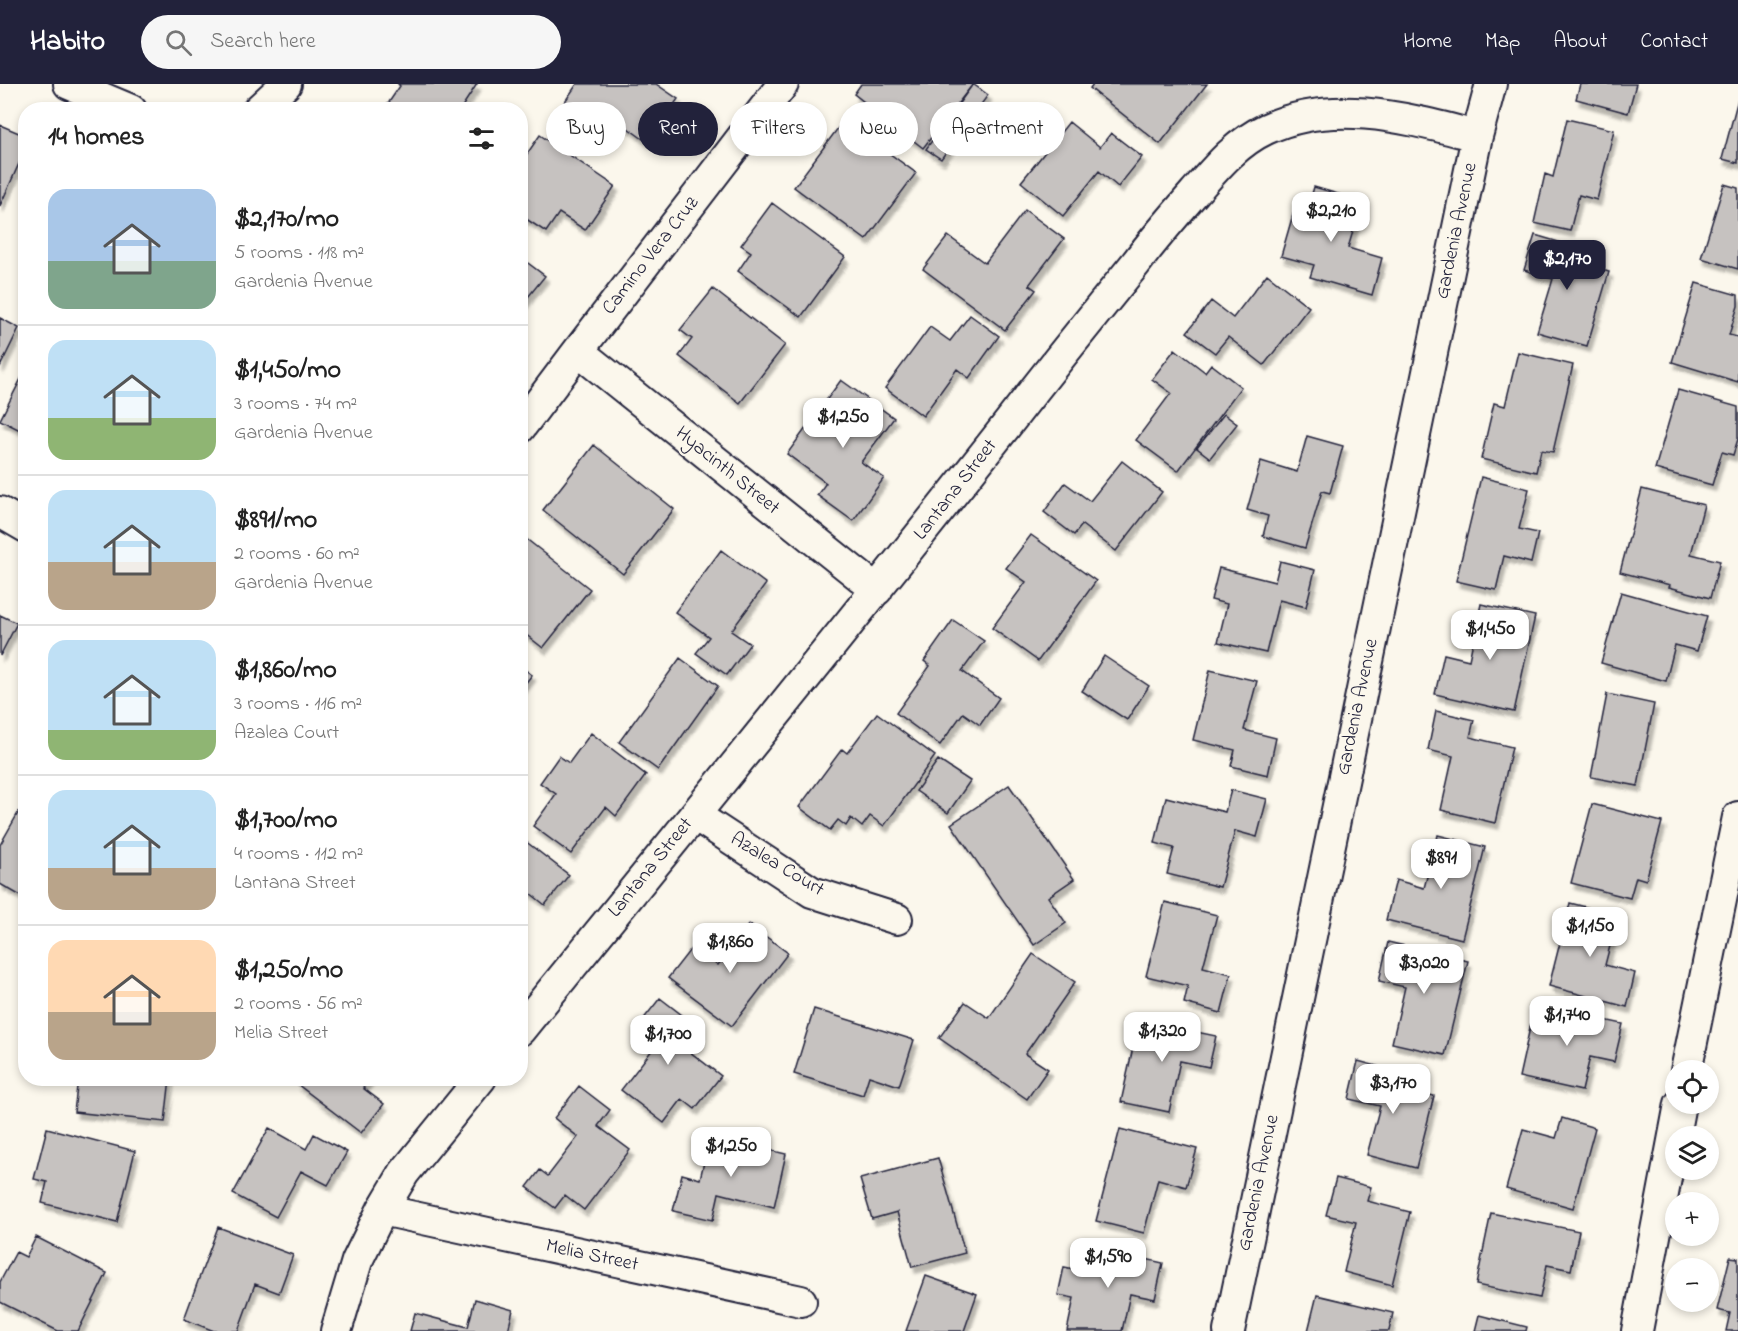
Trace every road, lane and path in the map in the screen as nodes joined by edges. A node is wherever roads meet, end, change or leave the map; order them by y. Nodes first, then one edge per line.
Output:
1 (69, 84) edge
2 (286, 84) edge
3 (783, 84) edge
4 (1491, 84) edge
5 (112, 102) edge
6 (267, 102) edge
7 (1477, 136) junction
8 (578, 351) junction
9 (528, 417) edge
10 (0, 512) edge
11 (18, 522) edge
12 (877, 590) junction
13 (694, 815) junction
14 (1738, 817) edge
15 (1729, 909) edge
16 (897, 919) dead end
17 (528, 1020) edge
18 (1689, 1060) edge
19 (475, 1086) edge
20 (1678, 1114) edge
21 (382, 1210) junction
22 (801, 1301) dead end
23 (336, 1331) edge
24 (1229, 1331) edge
25 (1637, 1331) edge

1 - 5 street
2 - 6 street
3 - 8 street, Camino Vera Cruz
4 - 7 street, Gardenia Avenue
7 - 12 street, Lantana Street
7 - 24 street, Gardenia Avenue
8 - 9 street, Camino Vera Cruz
8 - 12 street, Hyacinth Street
10 - 11 street
12 - 13 street, Lantana Street
13 - 16 street, Azalea Court
13 - 17 street, Lantana Street
14 - 15 street
15 - 18 street
19 - 21 street
20 - 25 street
21 - 22 street, Melia Street
21 - 23 street

